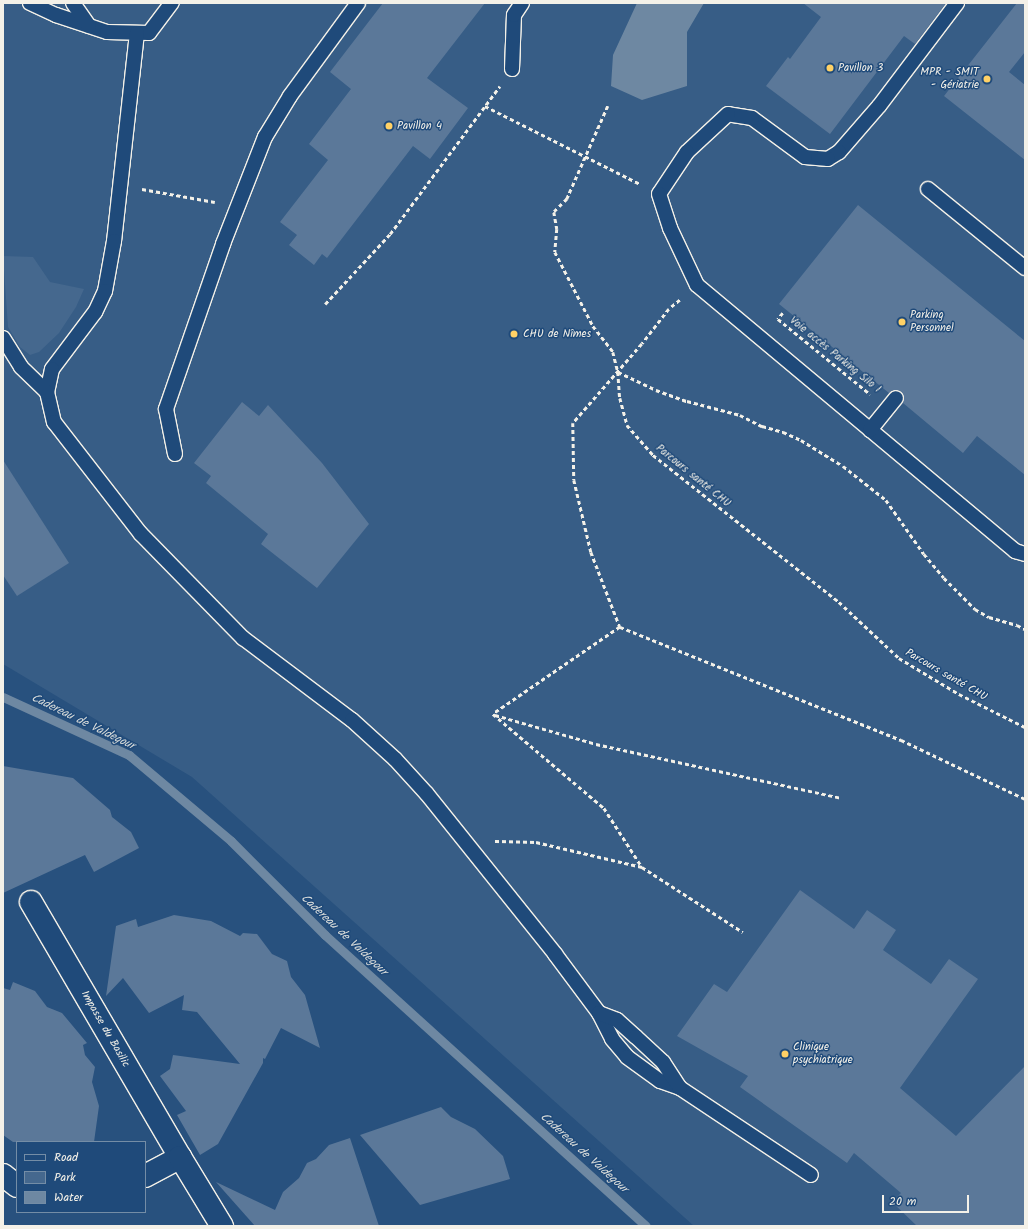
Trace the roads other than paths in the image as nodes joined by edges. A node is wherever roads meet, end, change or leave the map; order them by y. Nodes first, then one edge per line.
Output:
1 (30, 3) edge
2 (73, 3) edge
3 (172, 3) edge
4 (358, 3) edge
5 (522, 3) edge
6 (957, 3) edge
7 (88, 26) junction
8 (137, 32) junction
9 (512, 69) road end
10 (928, 189) dead end
11 (1025, 268) edge
12 (3, 338) edge
13 (47, 392) junction
14 (892, 403) road end
15 (870, 430) junction
16 (175, 454) dead end
17 (1025, 554) edge
18 (31, 902) dead end
19 (599, 1013) junction
20 (680, 1088) junction
21 (180, 1157) junction
22 (3, 1175) edge
23 (146, 1175) edge
24 (811, 1175) dead end
25 (16, 1185) edge
26 (222, 1226) edge

1 - 7 lane
2 - 7 lane
3 - 8 lane
4 - 16 lane
5 - 9 lane
6 - 15 lane
7 - 8 lane
8 - 13 lane
10 - 11 lane
12 - 13 lane
13 - 19 lane
14 - 15 lane
15 - 17 lane
18 - 21 street, Impasse du Basilic
19 - 20 lane
19 - 20 lane
20 - 24 lane
21 - 23 street
21 - 26 street, Impasse du Basilic
22 - 25 street

